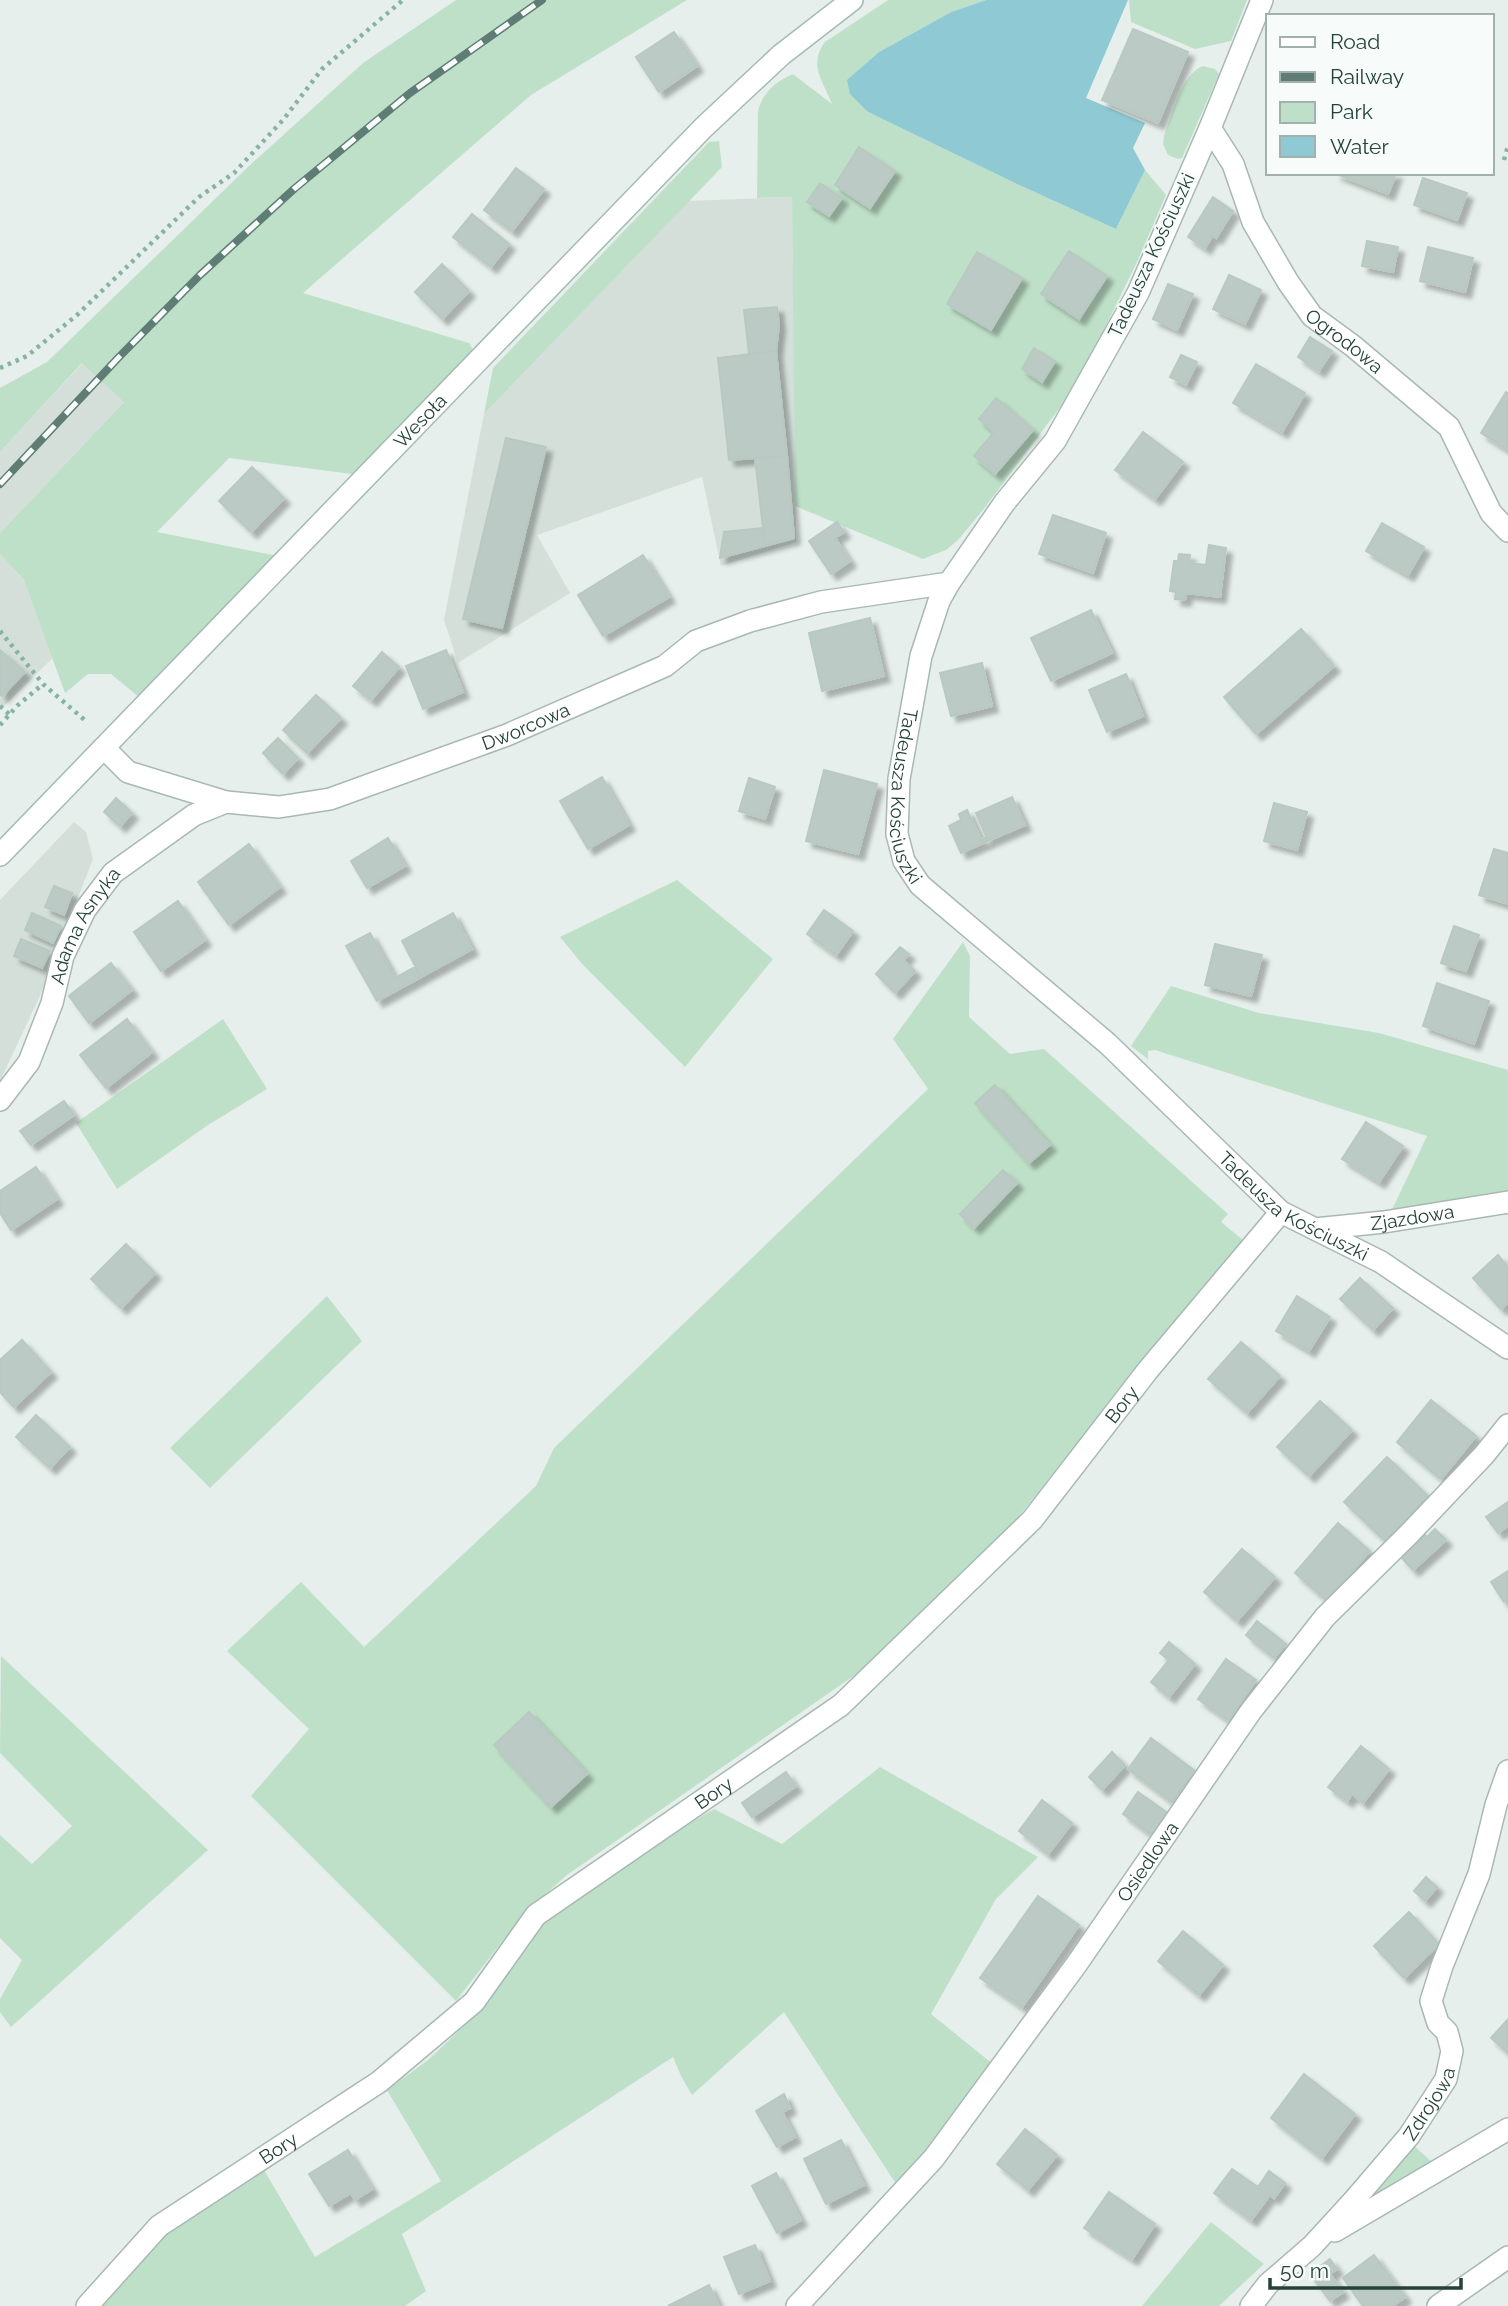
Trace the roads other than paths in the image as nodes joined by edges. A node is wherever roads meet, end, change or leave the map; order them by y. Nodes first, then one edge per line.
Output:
1 (852, 0) edge
2 (1262, 0) edge
3 (1210, 128) junction
4 (1508, 531) edge
5 (948, 583) junction
6 (104, 748) junction
7 (226, 802) junction
8 (0, 855) edge
9 (0, 1100) edge
10 (1508, 1202) edge
11 (1281, 1212) junction
12 (1315, 1229) junction
13 (1508, 1348) edge
14 (1508, 1425) edge
15 (1508, 1771) edge
16 (1508, 2129) edge
17 (1312, 2246) junction
18 (1508, 2257) edge
19 (87, 2306) edge
20 (797, 2306) edge
21 (1251, 2306) edge
22 (1438, 2306) edge

1 - 6 street, Wesoła
2 - 3 street, Tadeusza Kościuszki
3 - 4 street, Ogrodowa
3 - 5 street, Tadeusza Kościuszki
5 - 7 street, Dworcowa
5 - 11 street, Tadeusza Kościuszki
6 - 7 street, Dworcowa
6 - 8 street, Wesoła
7 - 9 street, Adama Asnyka
10 - 12 street, Zjazdowa
11 - 12 street, Tadeusza Kościuszki
11 - 19 street, Bory
12 - 13 street, Tadeusza Kościuszki
14 - 20 street, Osiedlowa
15 - 17 street, Zdrojowa
16 - 17 street
17 - 21 street, Zdrojowa
18 - 22 street

